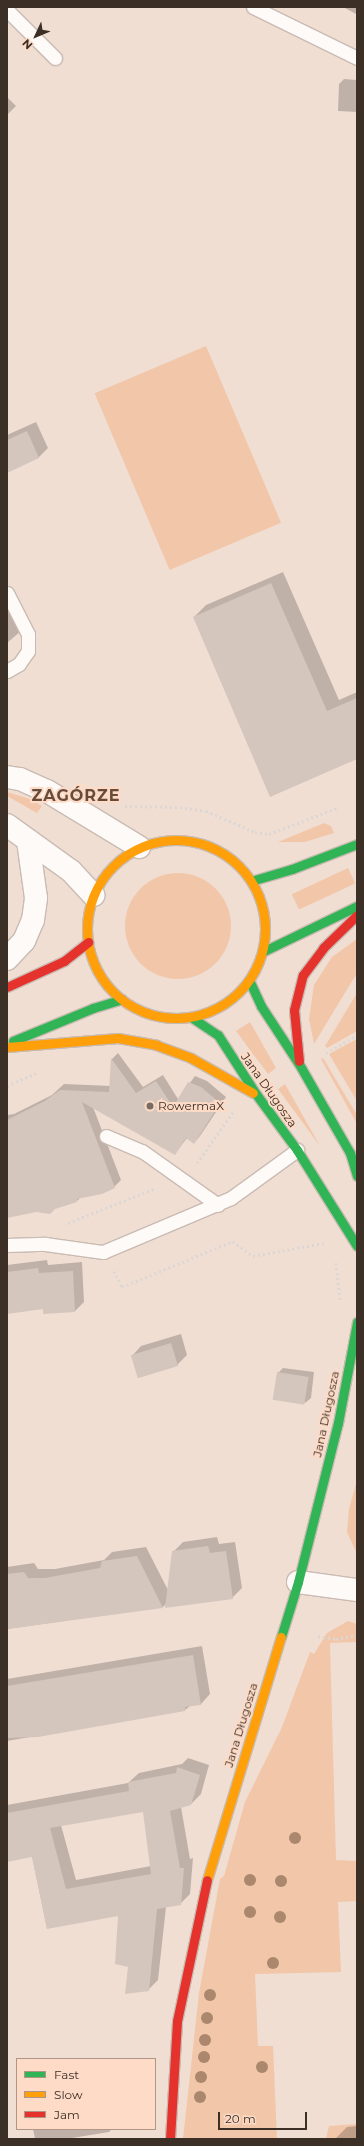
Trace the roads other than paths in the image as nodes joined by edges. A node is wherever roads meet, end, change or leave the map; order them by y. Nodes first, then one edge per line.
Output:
1 (253, 7) edge
2 (7, 10) edge
3 (55, 58) dead end
4 (357, 58) edge
5 (7, 592) edge
6 (7, 671) edge
7 (7, 777) edge
8 (7, 825) edge
9 (28, 841) junction
10 (357, 844) edge
11 (139, 847) junction
12 (251, 881) junction
13 (93, 895) junction
14 (357, 906) edge
15 (357, 915) edge
16 (88, 942) junction
17 (262, 952) junction
18 (7, 959) edge
19 (249, 980) junction
20 (7, 988) edge
21 (122, 999) junction
22 (191, 1017) junction
23 (7, 1044) edge
24 (7, 1047) edge
25 (299, 1064) junction
26 (256, 1094) junction
27 (106, 1136) dead end
28 (297, 1150) junction
29 (357, 1176) edge
30 (218, 1205) junction
31 (7, 1245) edge
32 (357, 1246) edge
33 (357, 1322) edge
34 (298, 1582) junction
35 (357, 1590) edge
36 (170, 2139) edge

1 - 4 lane
2 - 3 lane
5 - 6 lane
7 - 11 street
8 - 9 street
9 - 13 street
9 - 18 street
10 - 12 street
11 - 12 street
11 - 13 street
12 - 17 street
13 - 16 street
14 - 17 street
15 - 25 street
16 - 20 street
16 - 21 street
17 - 19 street
19 - 22 street
19 - 25 street
21 - 22 street
21 - 23 street
22 - 26 street, Jana Długosza
24 - 26 street
25 - 29 street
26 - 28 street, Jana Długosza
27 - 30 lane
28 - 30 lane
28 - 32 street, Jana Długosza
30 - 31 lane
33 - 34 street, Jana Długosza
34 - 35 street
34 - 36 street, Jana Długosza

